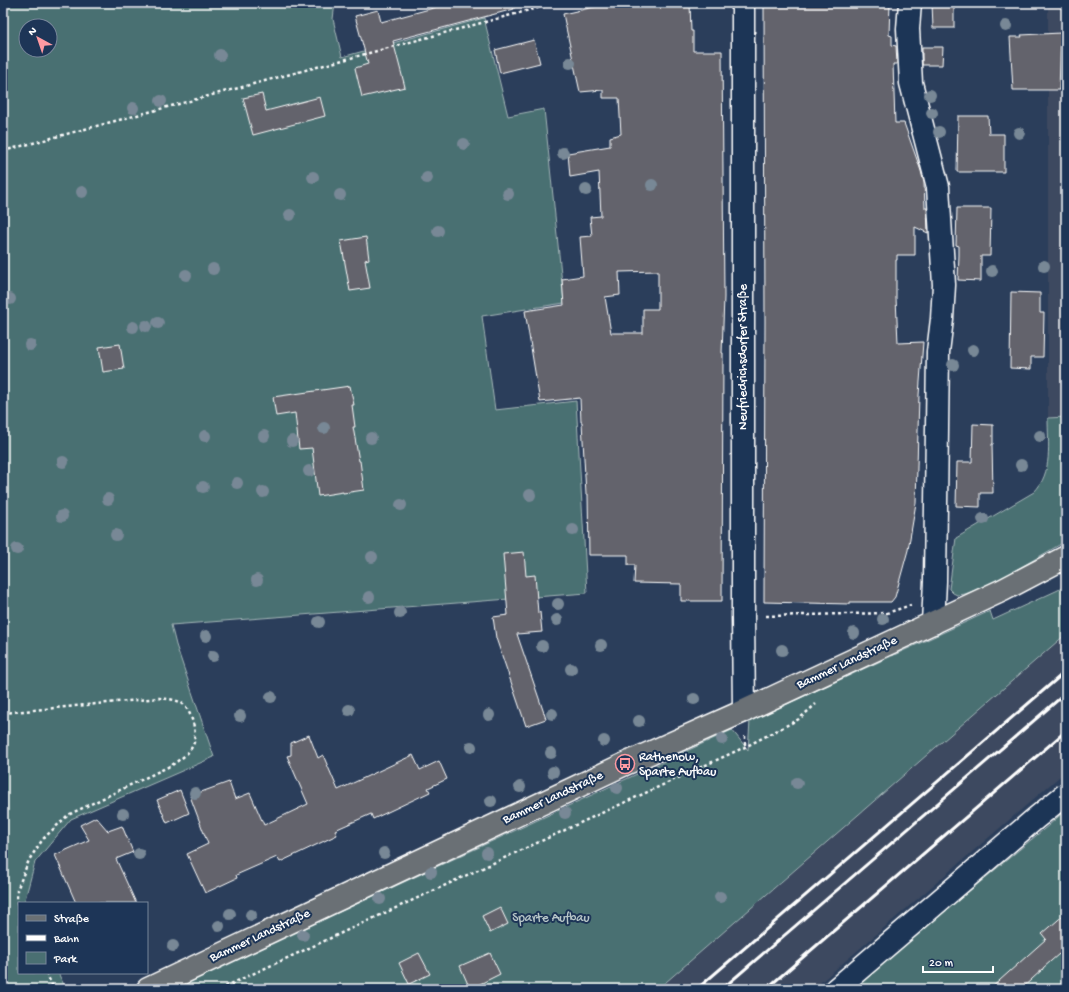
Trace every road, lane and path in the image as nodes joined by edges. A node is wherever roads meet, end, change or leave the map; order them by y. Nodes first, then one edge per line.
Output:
1 (556, 3) edge
2 (743, 3) edge
3 (910, 3) edge
4 (3, 151) edge
5 (1066, 557) edge
6 (934, 597) junction
7 (782, 615) dead end
8 (933, 623) junction
9 (744, 711) junction
10 (3, 713) edge
11 (745, 747) dead end
12 (1066, 794) edge
13 (18, 908) edge
14 (46, 974) edge
15 (54, 989) edge
16 (148, 989) edge
17 (220, 989) edge
18 (836, 989) edge

1 - 4 path
2 - 9 street, Neufriedrichsdorfer Straße
3 - 6 street
5 - 8 main road, Bammer Landstraße
6 - 7 path
6 - 8 street
8 - 9 main road, Bammer Landstraße
9 - 16 main road, Bammer Landstraße
10 - 13 path
11 - 17 path
12 - 18 street
14 - 15 path

